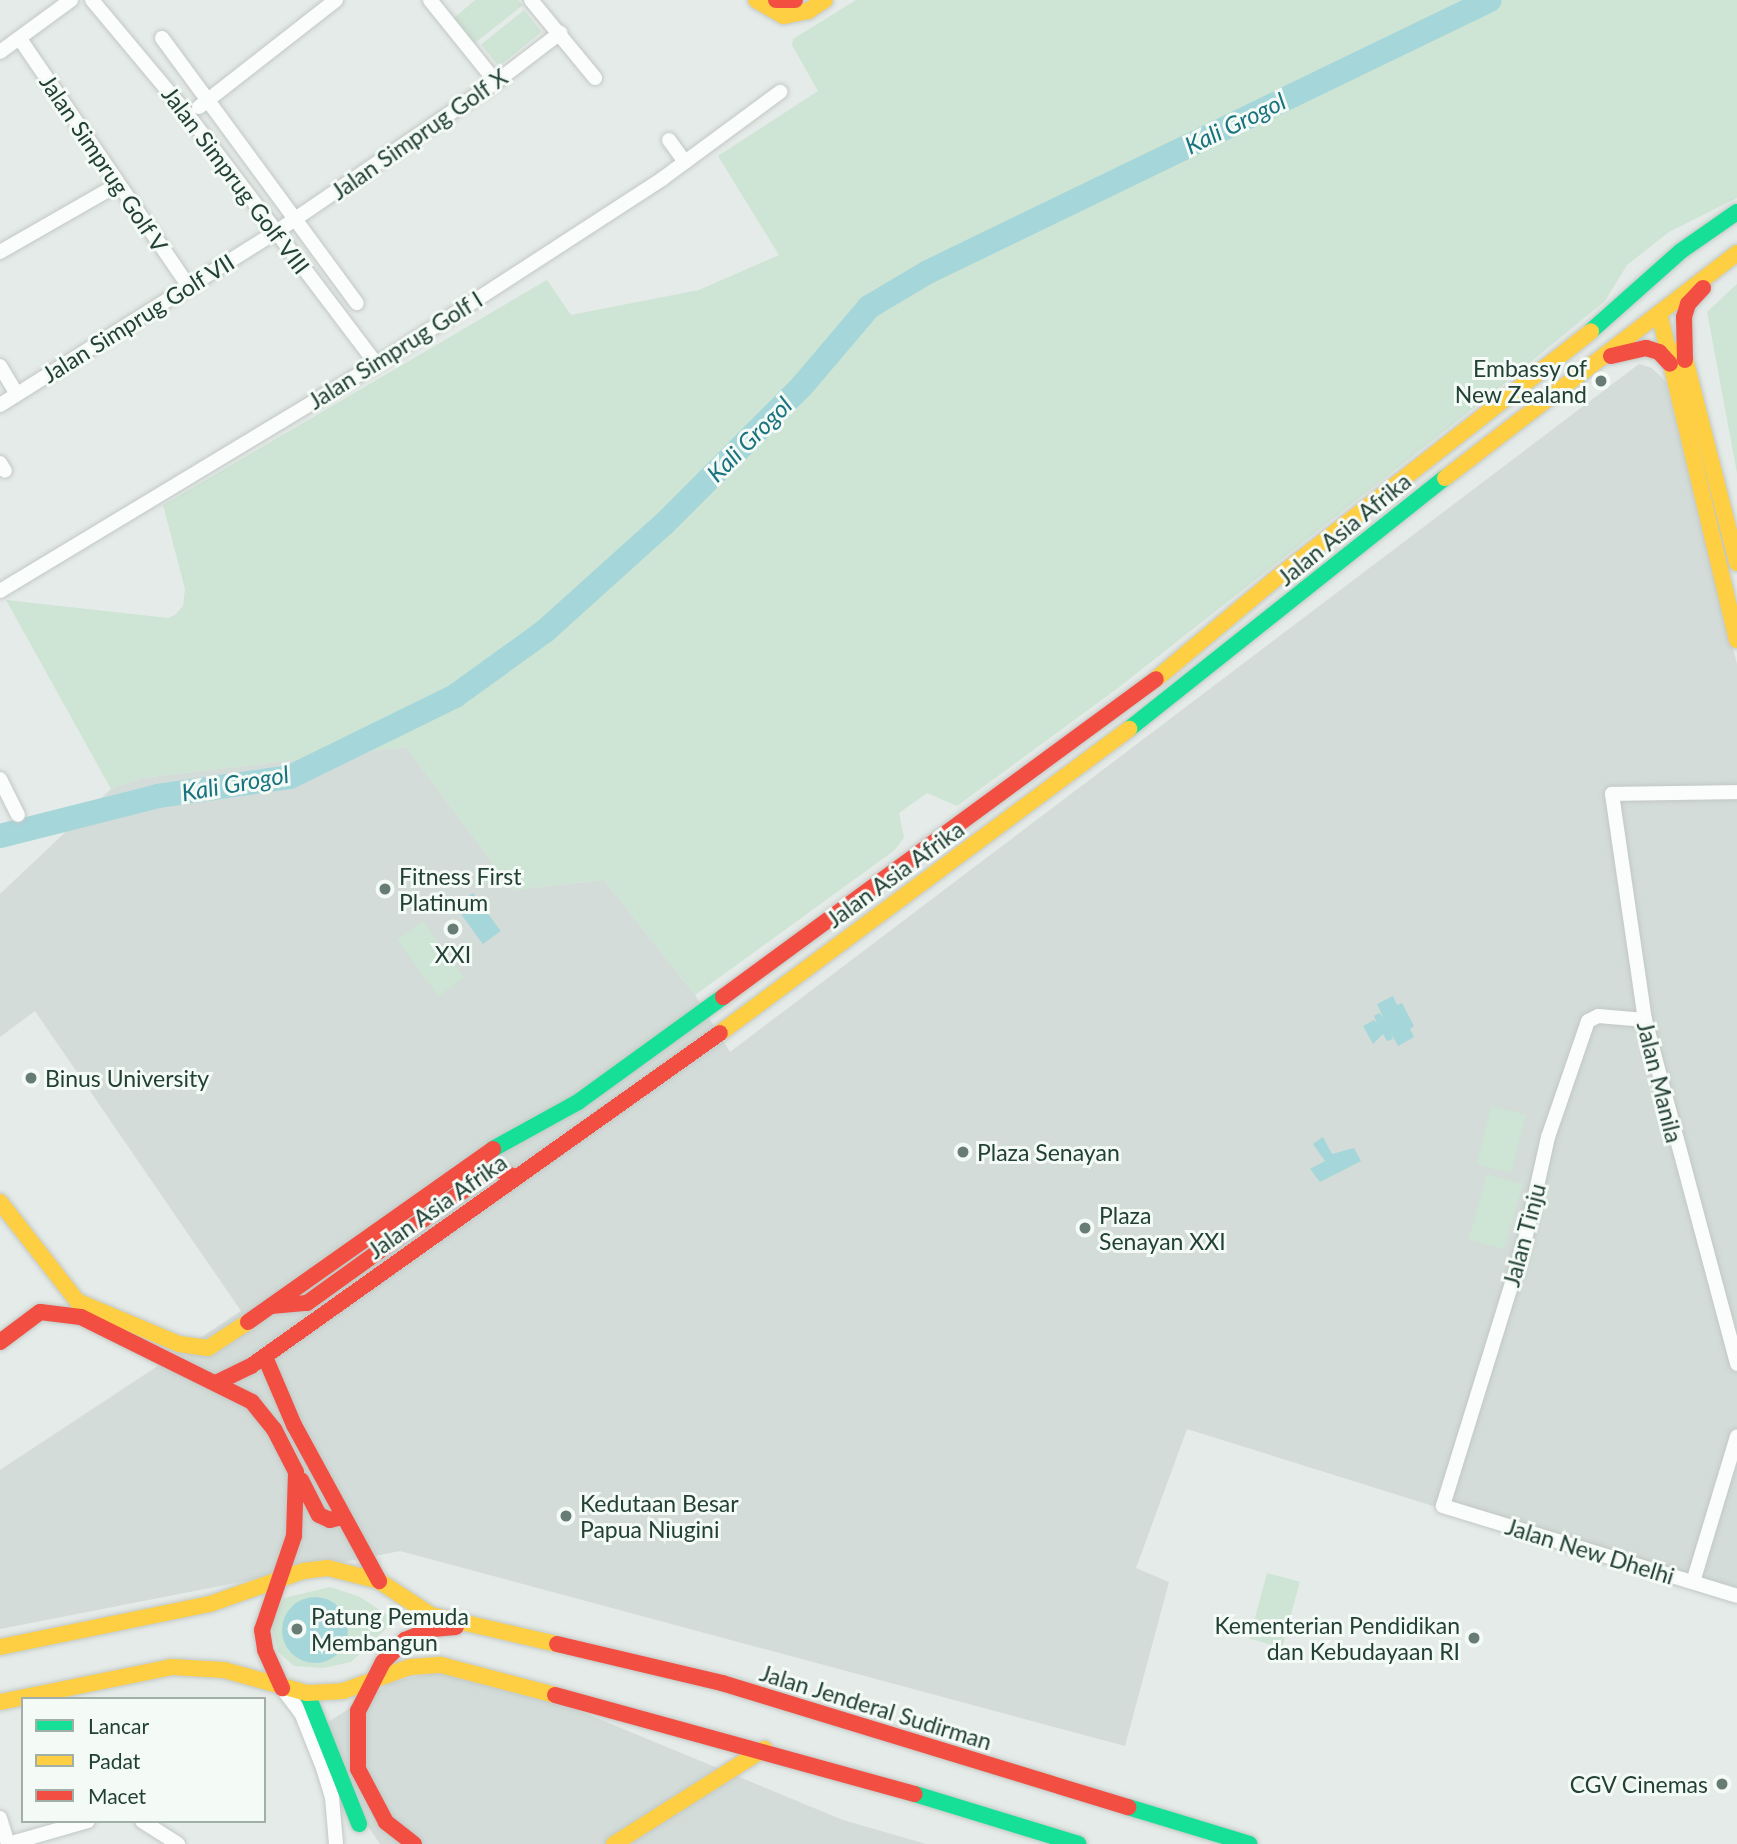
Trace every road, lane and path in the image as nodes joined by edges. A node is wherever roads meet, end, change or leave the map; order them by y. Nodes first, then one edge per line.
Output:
1 (71, 0) edge
2 (92, 0) edge
3 (336, 0) edge
4 (430, 0) edge
5 (531, 0) edge
6 (757, 0) edge
7 (776, 0) edge
8 (795, 0) edge
9 (825, 0) edge
10 (560, 33) junction
11 (162, 38) dead end
12 (20, 39) junction
13 (0, 52) edge
14 (595, 79) dead end
15 (496, 82) junction
16 (780, 92) dead end
17 (206, 102) junction
18 (188, 115) junction
19 (669, 140) dead end
20 (685, 162) junction
21 (117, 185) junction
22 (1737, 212) edge
23 (295, 219) junction
24 (1737, 221) edge
25 (276, 232) junction
26 (0, 252) edge
27 (1737, 253) edge
28 (1737, 264) edge
29 (189, 287) junction
30 (357, 303) dead end
31 (1662, 306) junction
32 (1587, 335) junction
33 (1678, 362) junction
34 (1595, 363) junction
35 (376, 364) junction
36 (0, 366) edge
37 (16, 393) junction
38 (0, 405) edge
39 (1494, 407) junction
40 (1508, 427) junction
41 (1737, 563) edge
42 (0, 592) edge
43 (1737, 640) edge
44 (0, 779) edge
45 (1737, 792) edge
46 (18, 815) dead end
47 (951, 833) junction
48 (965, 851) junction
49 (1645, 1020) junction
50 (516, 1178) junction
51 (0, 1202) edge
52 (44, 1264) junction
53 (271, 1306) junction
54 (40, 1312) junction
55 (0, 1342) edge
56 (265, 1357) junction
57 (1737, 1364) edge
58 (218, 1382) junction
59 (274, 1387) junction
60 (252, 1402) junction
61 (1737, 1436) edge
62 (296, 1472) junction
63 (1443, 1506) joint
64 (341, 1517) junction
65 (279, 1578) junction
66 (379, 1581) junction
67 (1693, 1582) junction
68 (1737, 1596) edge
69 (485, 1626) junction
70 (0, 1647) edge
71 (371, 1680) junction
72 (282, 1688) junction
73 (307, 1693) junction
74 (25, 1697) edge
75 (21, 1698) edge
76 (0, 1702) edge
77 (764, 1749) junction
78 (358, 1769) junction
79 (0, 1818) edge
80 (81, 1823) edge
81 (145, 1823) edge
82 (359, 1824) junction
83 (360, 1841) dead end
84 (8, 1844) edge
85 (178, 1844) edge
86 (336, 1844) edge
87 (414, 1844) edge
88 (614, 1844) edge
89 (1079, 1844) edge
90 (1250, 1844) edge

1 - 12 street
2 - 18 street, Jalan Simprug Golf VIII
3 - 17 street
4 - 15 street
5 - 10 street
6 - 9 main road
7 - 8 main road
10 - 14 street
10 - 15 street, Jalan Simprug Golf X
11 - 17 street
12 - 13 street
12 - 21 street, Jalan Simprug Golf V
15 - 23 street, Jalan Simprug Golf X
16 - 20 street, Jalan Simprug Golf I
17 - 18 street
17 - 23 street
18 - 25 street, Jalan Simprug Golf VIII
19 - 20 street
20 - 35 street, Jalan Simprug Golf I
21 - 26 street
21 - 29 street, Jalan Simprug Golf V
22 - 32 main road, Jalan Asia Afrika
23 - 25 street, Jalan Simprug Golf X
23 - 30 street
24 - 31 main road
25 - 29 street, Jalan Simprug Golf VII
25 - 35 street, Jalan Simprug Golf VIII
27 - 31 main road, Jalan Asia Afrika
28 - 33 main road
29 - 37 street, Jalan Simprug Golf VII
31 - 32 main road
31 - 33 main road
31 - 34 main road, Jalan Asia Afrika
32 - 39 main road, Jalan Asia Afrika
33 - 34 main road
33 - 41 main road
33 - 43 main road
34 - 40 main road, Jalan Asia Afrika
35 - 42 street, Jalan Simprug Golf I
36 - 37 street
37 - 38 street, Jalan Simprug Golf VII
39 - 40 main road
39 - 47 main road, Jalan Asia Afrika
40 - 48 main road, Jalan Asia Afrika
44 - 46 street
45 - 49 street, Jalan Manila
47 - 48 main road
47 - 53 main road, Jalan Asia Afrika
48 - 50 main road, Jalan Asia Afrika
49 - 57 street, Jalan Manila
49 - 63 street, Jalan Tinju
50 - 53 main road
50 - 56 main road, Jalan Asia Afrika
51 - 52 main road, Jalan Asia Afrika
52 - 53 main road, Jalan Asia Afrika
52 - 54 main road
54 - 55 main road
54 - 58 main road
56 - 58 main road, Jalan Asia Afrika
56 - 59 main road
58 - 60 main road
59 - 60 main road
59 - 64 main road
60 - 62 main road
61 - 67 street
62 - 64 main road
62 - 65 main road
63 - 67 street, Jalan New Dhelhi
64 - 66 main road
65 - 66 main road
65 - 70 main road
65 - 72 main road
66 - 69 main road, Jalan Jenderal Sudirman
67 - 68 street, Jalan New Dhelhi
69 - 71 main road
69 - 90 main road, Jalan Jenderal Sudirman
71 - 73 main road
71 - 77 main road
71 - 78 main road
72 - 73 main road
72 - 74 main road
72 - 86 street
73 - 82 main road
75 - 76 main road
77 - 88 main road
77 - 89 main road
78 - 82 main road
78 - 87 main road
79 - 84 street
80 - 84 street
81 - 85 street
82 - 83 main road

